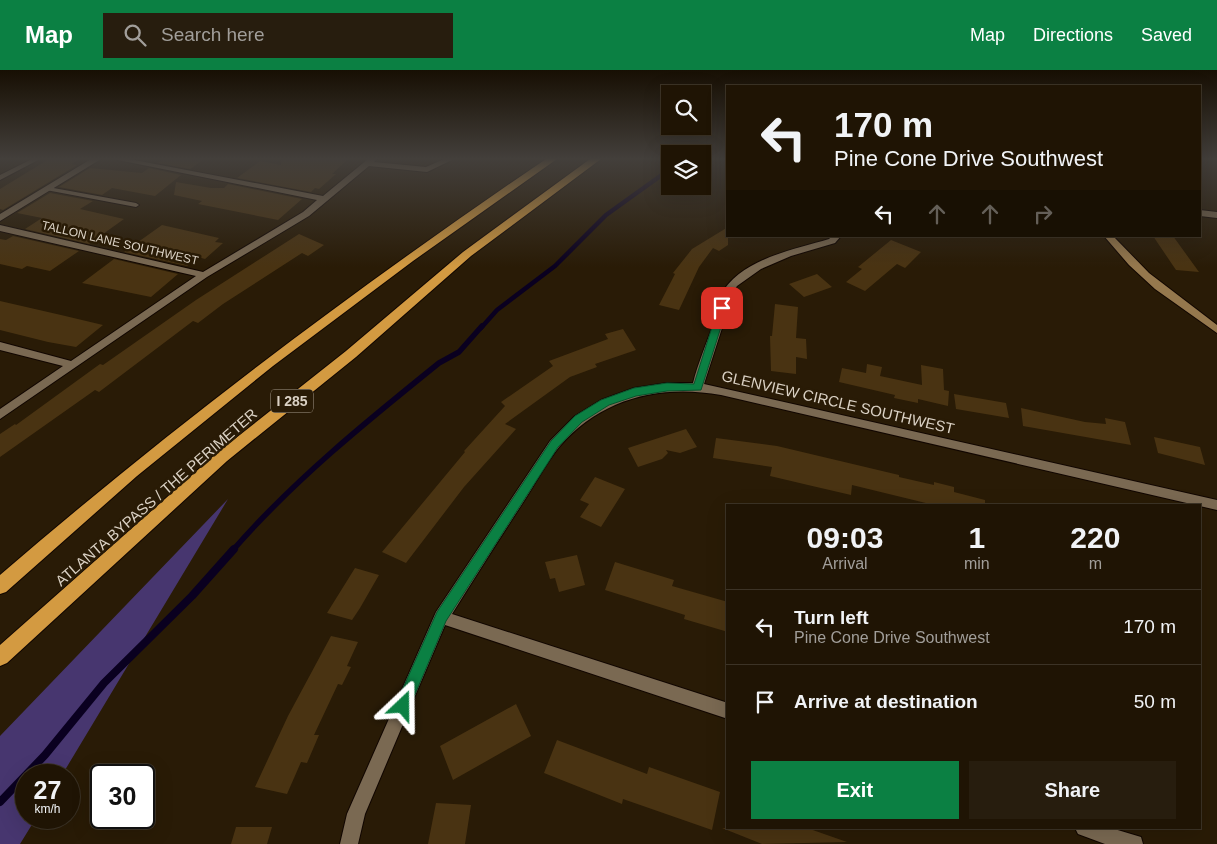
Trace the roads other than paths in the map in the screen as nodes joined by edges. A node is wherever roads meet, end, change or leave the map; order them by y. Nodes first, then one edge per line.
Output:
1 (38, 195) edge
2 (84, 195) edge
3 (304, 195) edge
4 (329, 195) edge
5 (500, 195) edge
6 (547, 195) edge
7 (324, 199) junction
8 (136, 204) dead end
9 (1201, 213) edge
10 (1217, 215) edge
11 (0, 218) edge
12 (0, 228) edge
13 (836, 237) edge
14 (1109, 237) edge
15 (204, 275) junction
16 (1217, 330) edge
17 (0, 346) edge
18 (72, 366) junction
19 (698, 388) junction
20 (0, 415) edge
21 (1217, 506) edge
22 (0, 586) edge
23 (441, 617) junction
24 (0, 657) edge
25 (726, 709) edge
26 (1087, 829) edge
27 (349, 844) edge
28 (1134, 844) edge

1 - 11 street
2 - 8 lane
3 - 7 street
4 - 7 street
5 - 22 highway, ATLANTA BYPASS / THE PERIMETER / I 285
6 - 24 highway, ATLANTA BYPASS / THE PERIMETER / I 285
7 - 15 street
9 - 10 street
12 - 15 street, TALLON LANE SOUTHWEST
13 - 19 street
14 - 16 street
15 - 18 street
17 - 18 street
18 - 20 street
19 - 21 street, GLENVIEW CIRCLE SOUTHWEST
19 - 23 street, GLENVIEW CIRCLE SOUTHWEST
23 - 25 street
23 - 27 street, GLENVIEW CIRCLE SOUTHWEST
26 - 28 street

